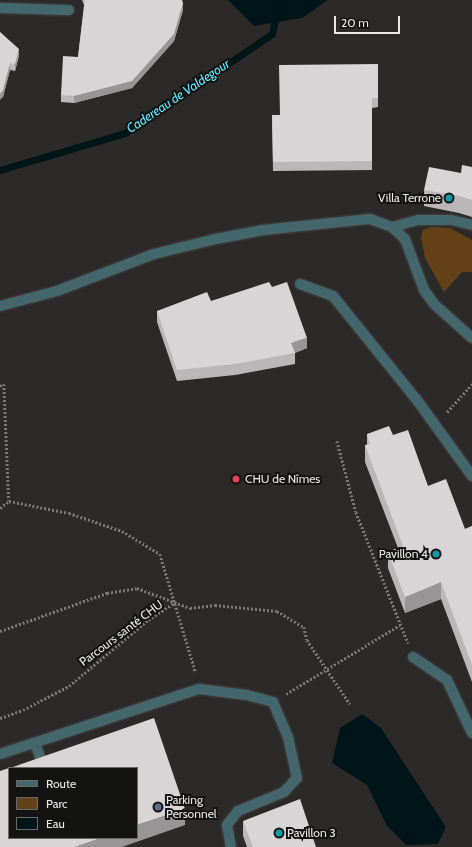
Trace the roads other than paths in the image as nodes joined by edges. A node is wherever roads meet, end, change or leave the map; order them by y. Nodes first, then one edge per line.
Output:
1 (0, 8) edge
2 (69, 10) dead end
3 (472, 225) edge
4 (392, 227) junction
5 (300, 284) dead end
6 (0, 306) edge
7 (472, 338) edge
8 (472, 476) edge
9 (413, 657) road end
10 (472, 733) edge
11 (35, 743) junction
12 (0, 754) edge
13 (44, 767) edge
14 (231, 847) edge

1 - 2 street
3 - 4 street
4 - 6 street
4 - 7 street
5 - 8 street
9 - 10 street
11 - 12 street
11 - 13 street
11 - 14 street

